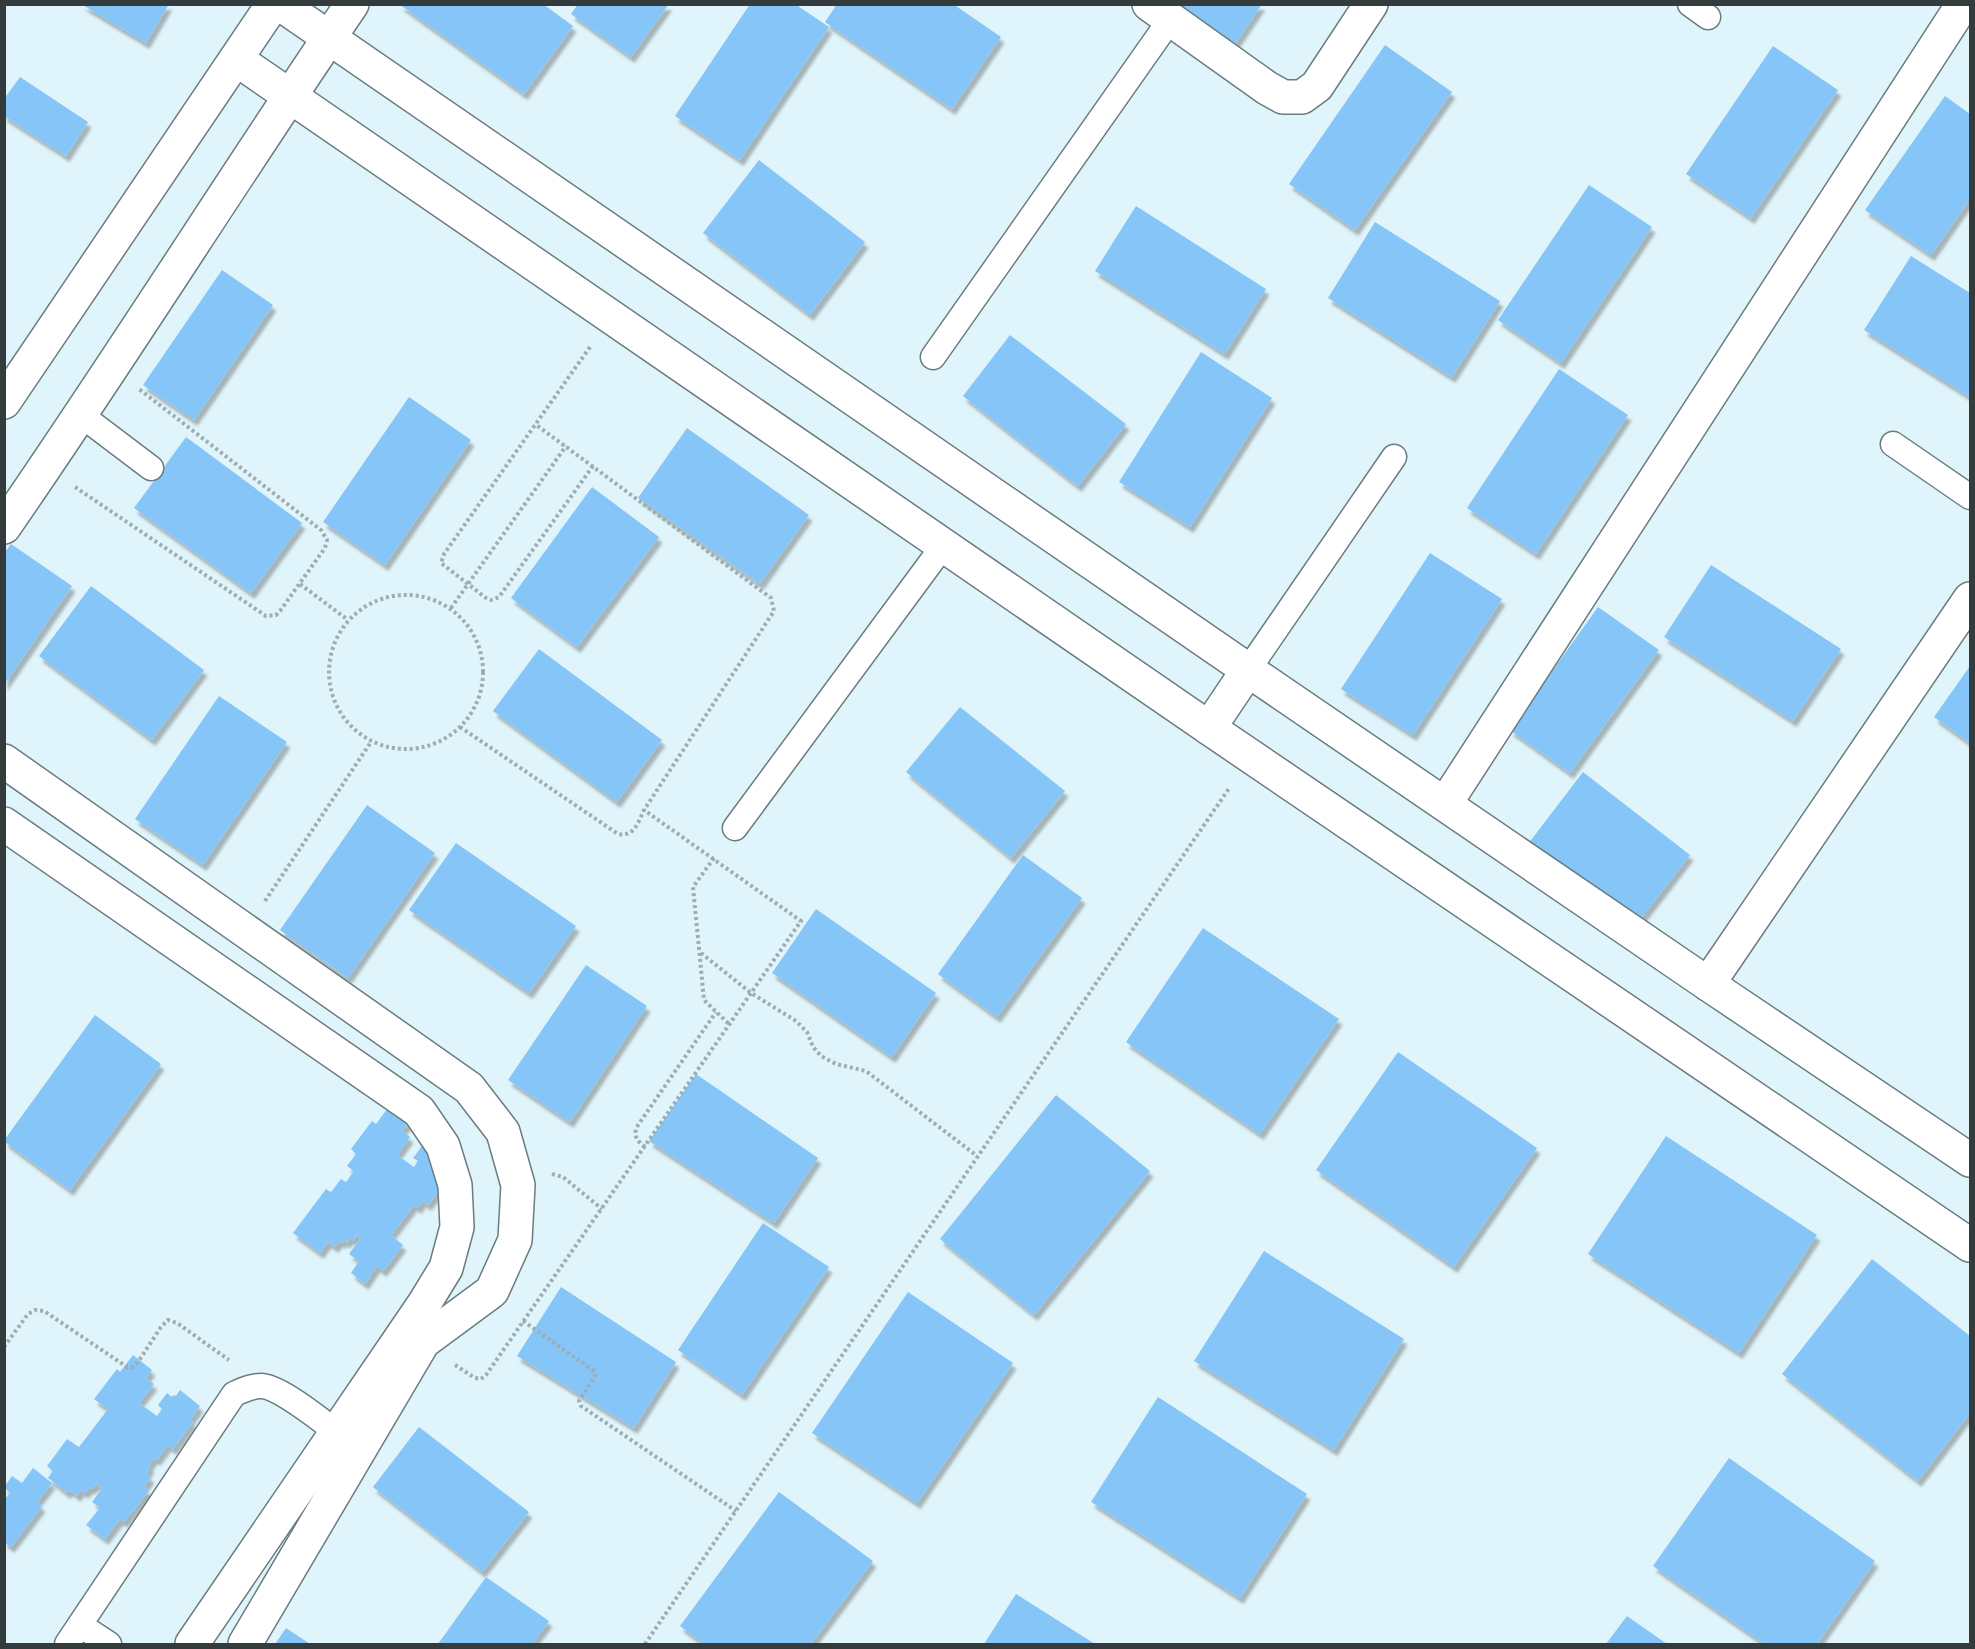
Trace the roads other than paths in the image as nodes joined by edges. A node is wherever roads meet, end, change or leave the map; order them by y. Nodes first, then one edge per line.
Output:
1 (273, 4) edge
2 (280, 4) edge
3 (352, 4) edge
4 (1371, 4) edge
5 (1963, 4) edge
6 (1160, 12) edge
7 (329, 39) junction
8 (236, 59) junction
9 (290, 96) junction
10 (933, 357) dead end
11 (4, 402) edge
12 (81, 415) junction
13 (1893, 444) dead end
14 (1394, 457) dead end
15 (151, 468) dead end
16 (1971, 497) edge
17 (4, 527) edge
18 (943, 546) junction
19 (1971, 598) edge
20 (1248, 670) junction
21 (1209, 728) junction
22 (4, 761) edge
23 (1444, 804) junction
24 (4, 824) edge
25 (735, 828) dead end
26 (1708, 984) junction
27 (1971, 1160) edge
28 (1971, 1245) edge
29 (337, 1432) junction
30 (80, 1625) junction
31 (67, 1644) edge
32 (109, 1644) edge
33 (192, 1644) edge
34 (245, 1644) edge

1 - 8 street
2 - 7 street
3 - 7 street
4 - 6 street
5 - 23 street
6 - 10 lane
7 - 9 street
7 - 20 street
8 - 9 street
8 - 11 street
9 - 12 street
9 - 18 street
12 - 15 lane
12 - 17 street
13 - 16 lane
14 - 20 lane
18 - 21 street
18 - 25 lane
19 - 26 street
20 - 21 street
20 - 23 street
21 - 28 street
22 - 34 street
23 - 26 street
24 - 29 street
26 - 27 street
29 - 30 lane
29 - 33 street
30 - 31 lane
30 - 32 lane

